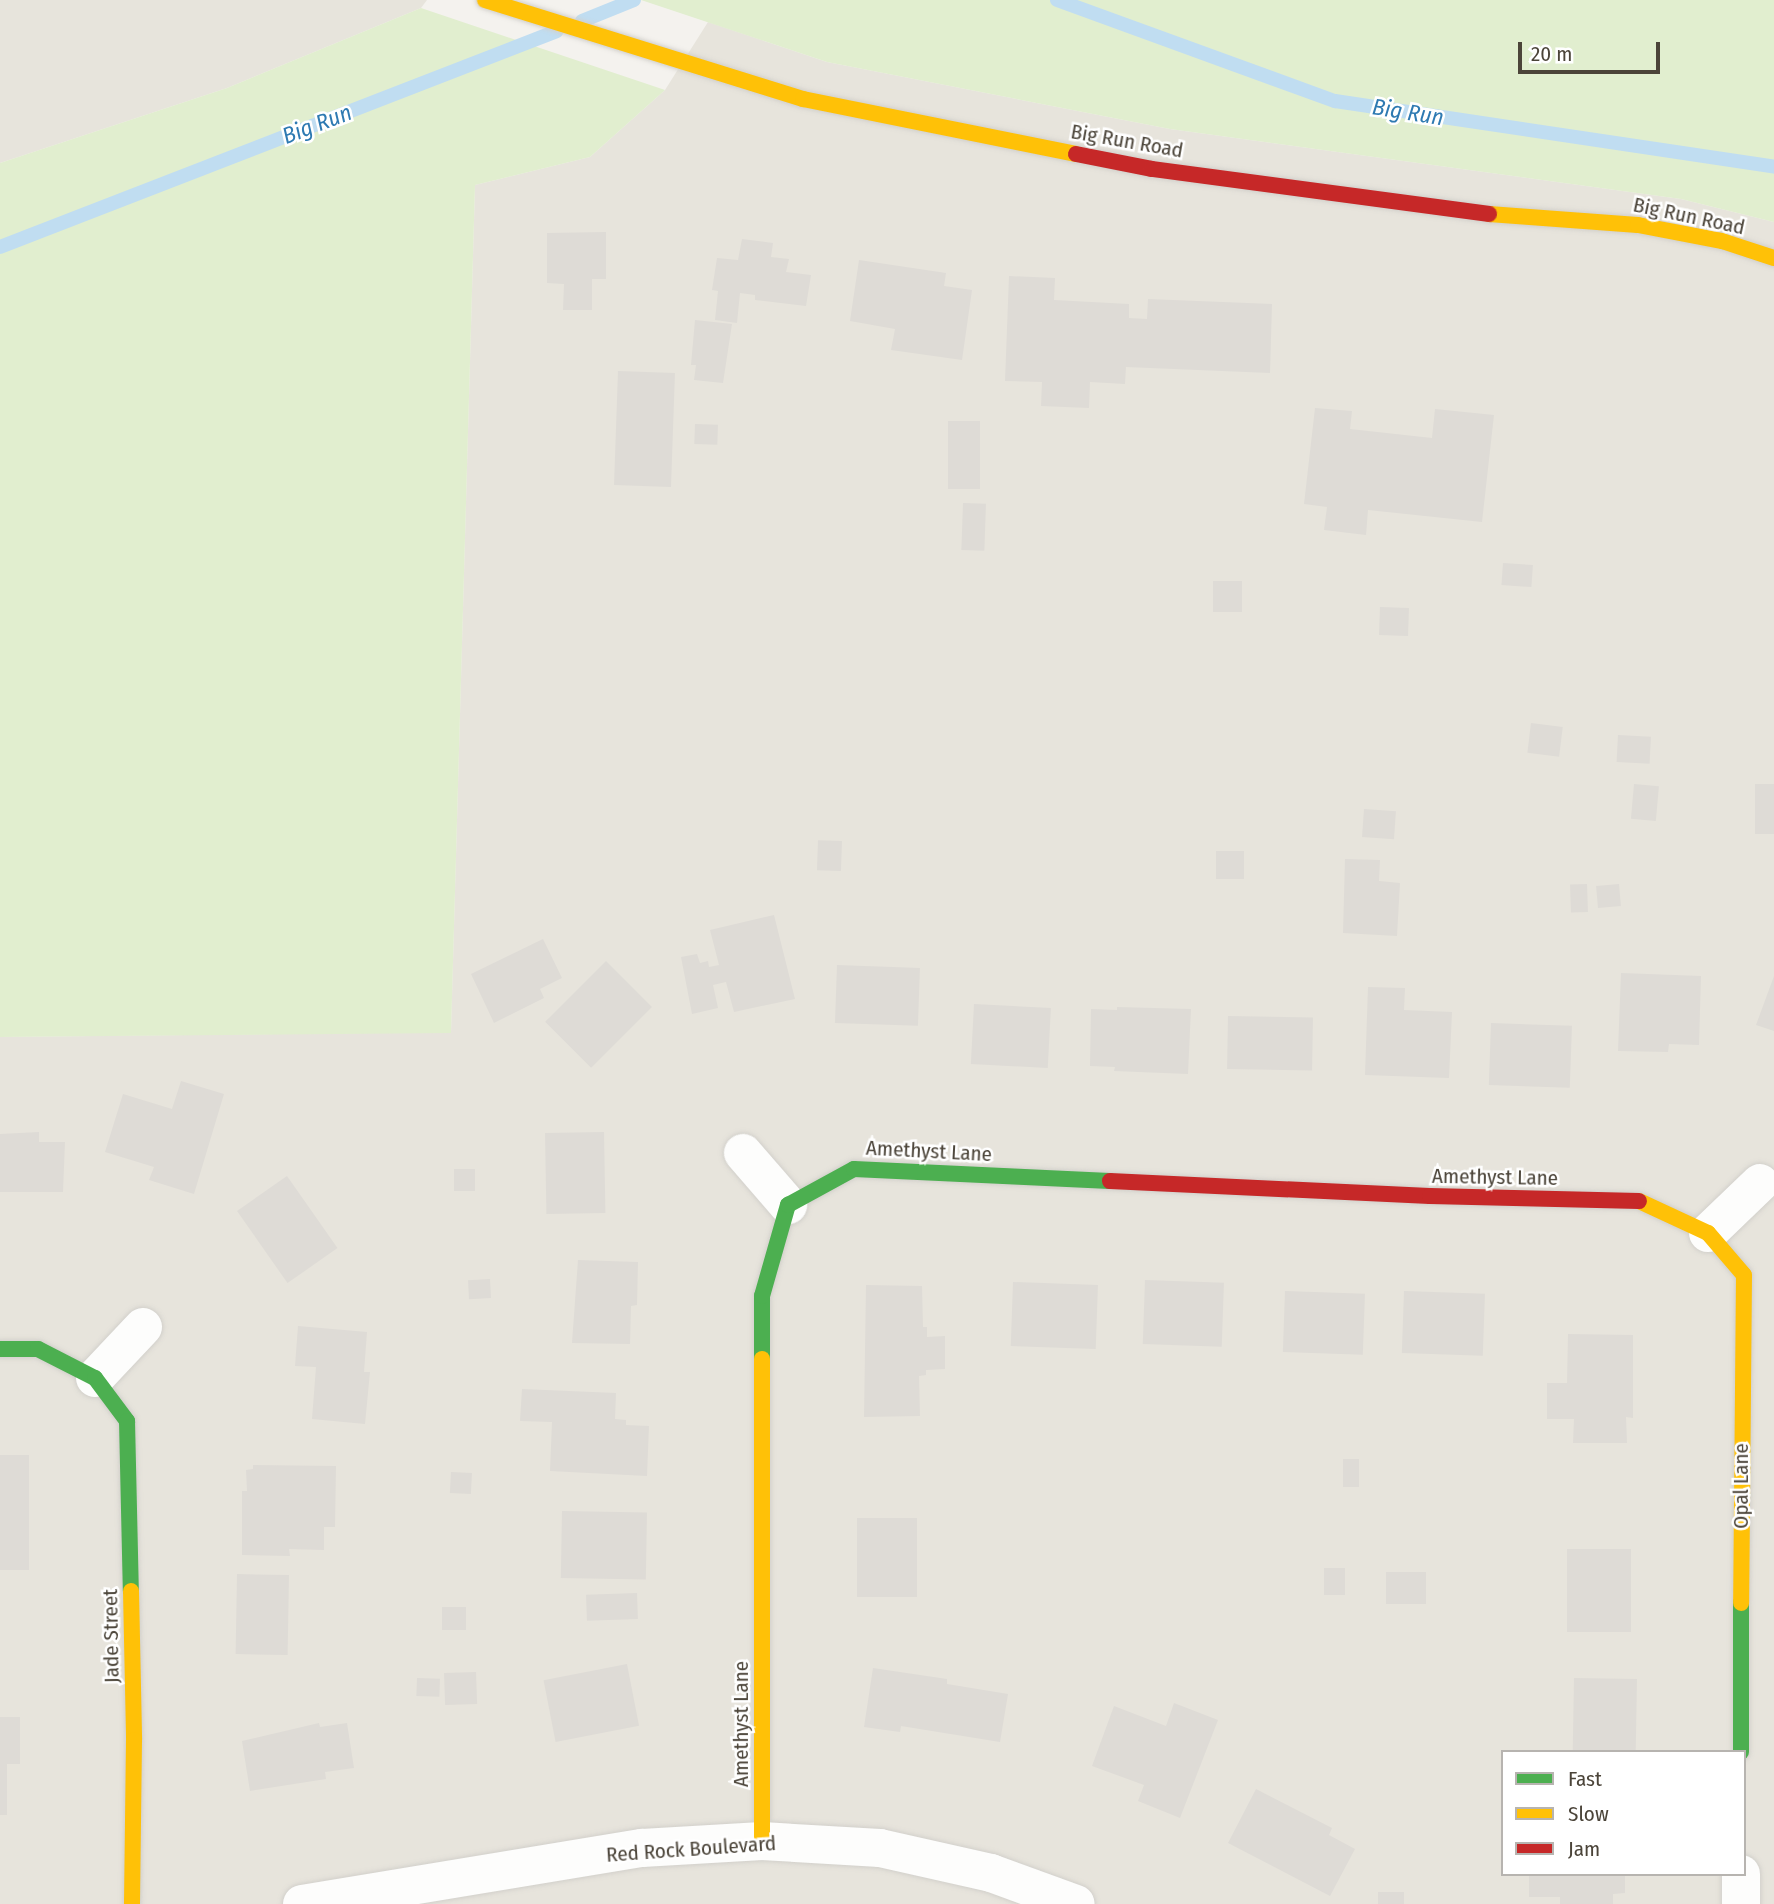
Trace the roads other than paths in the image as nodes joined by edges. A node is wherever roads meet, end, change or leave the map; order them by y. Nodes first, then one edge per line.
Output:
1 (485, 0) edge
2 (1774, 258) edge
3 (743, 1153) dead end
4 (1760, 1183) dead end
5 (788, 1205) junction
6 (1708, 1233) junction
7 (144, 1327) dead end
8 (0, 1349) edge
9 (95, 1378) junction
10 (1741, 1750) edge
11 (762, 1841) junction
12 (1741, 1876) edge
13 (132, 1904) edge
14 (302, 1904) edge
15 (1076, 1904) edge
16 (1741, 1904) edge

1 - 2 street, Big Run Road
3 - 5 street
4 - 6 street
5 - 6 street, Amethyst Lane
5 - 11 street, Amethyst Lane
6 - 10 street, Opal Lane
7 - 9 street
8 - 9 street
9 - 13 street, Jade Street
11 - 14 street, Red Rock Boulevard
11 - 15 street, Red Rock Boulevard
12 - 16 street

